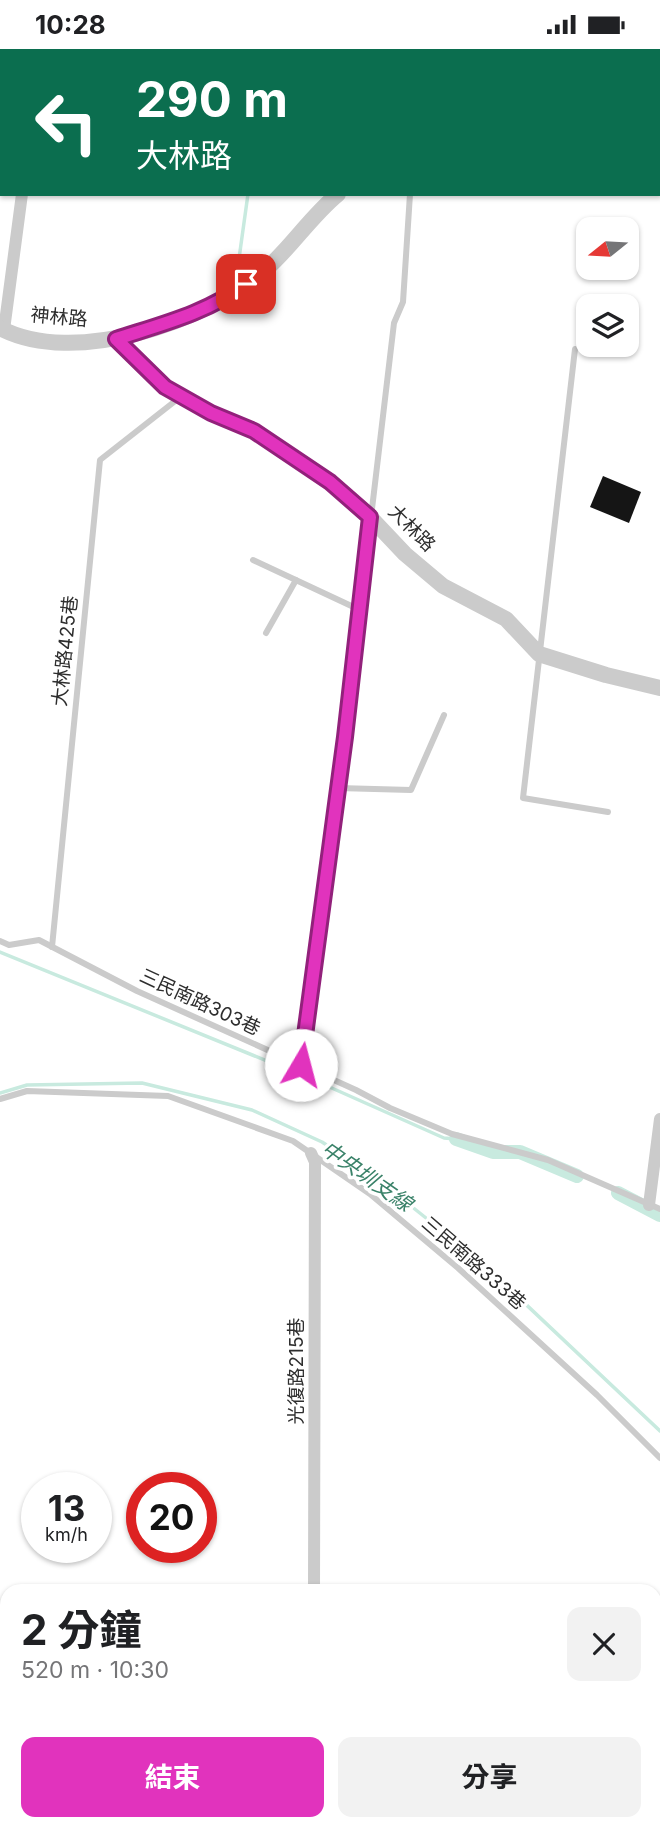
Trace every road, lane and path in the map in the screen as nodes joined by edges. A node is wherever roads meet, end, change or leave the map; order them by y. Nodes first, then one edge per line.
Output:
1 (22, 196) edge
2 (336, 196) edge
3 (410, 196) edge
4 (2, 329) edge
5 (116, 339) junction
6 (575, 349) dead end
7 (180, 397) junction
8 (370, 517) junction
9 (253, 560) dead end
10 (296, 580) junction
11 (360, 610) junction
12 (266, 633) dead end
13 (539, 654) junction
14 (660, 688) edge
15 (444, 715) dead end
16 (338, 788) junction
17 (608, 812) dead end
18 (0, 941) edge
19 (52, 947) junction
20 (301, 1065) junction
21 (0, 1099) edge
22 (660, 1119) edge
23 (311, 1153) junction
24 (655, 1207) edge
25 (660, 1458) edge
26 (314, 1584) edge

1 - 4 street
2 - 5 street, 神林路
3 - 8 lane
4 - 5 street, 神林路
5 - 7 street, 大林路
6 - 13 lane
7 - 8 street, 大林路
7 - 19 lane, 大林路425巷
8 - 11 lane
8 - 13 street, 大林路
9 - 10 lane
10 - 11 lane
10 - 12 lane
11 - 16 lane
13 - 14 street, 大林路
13 - 17 lane
15 - 16 lane
16 - 20 lane
18 - 19 lane, 三民南路303巷
19 - 20 lane, 三民南路303巷
20 - 24 lane, 三民南路303巷
21 - 23 lane, 三民南路333巷
22 - 24 street
23 - 25 lane, 三民南路333巷
23 - 26 street, 光復路215巷

